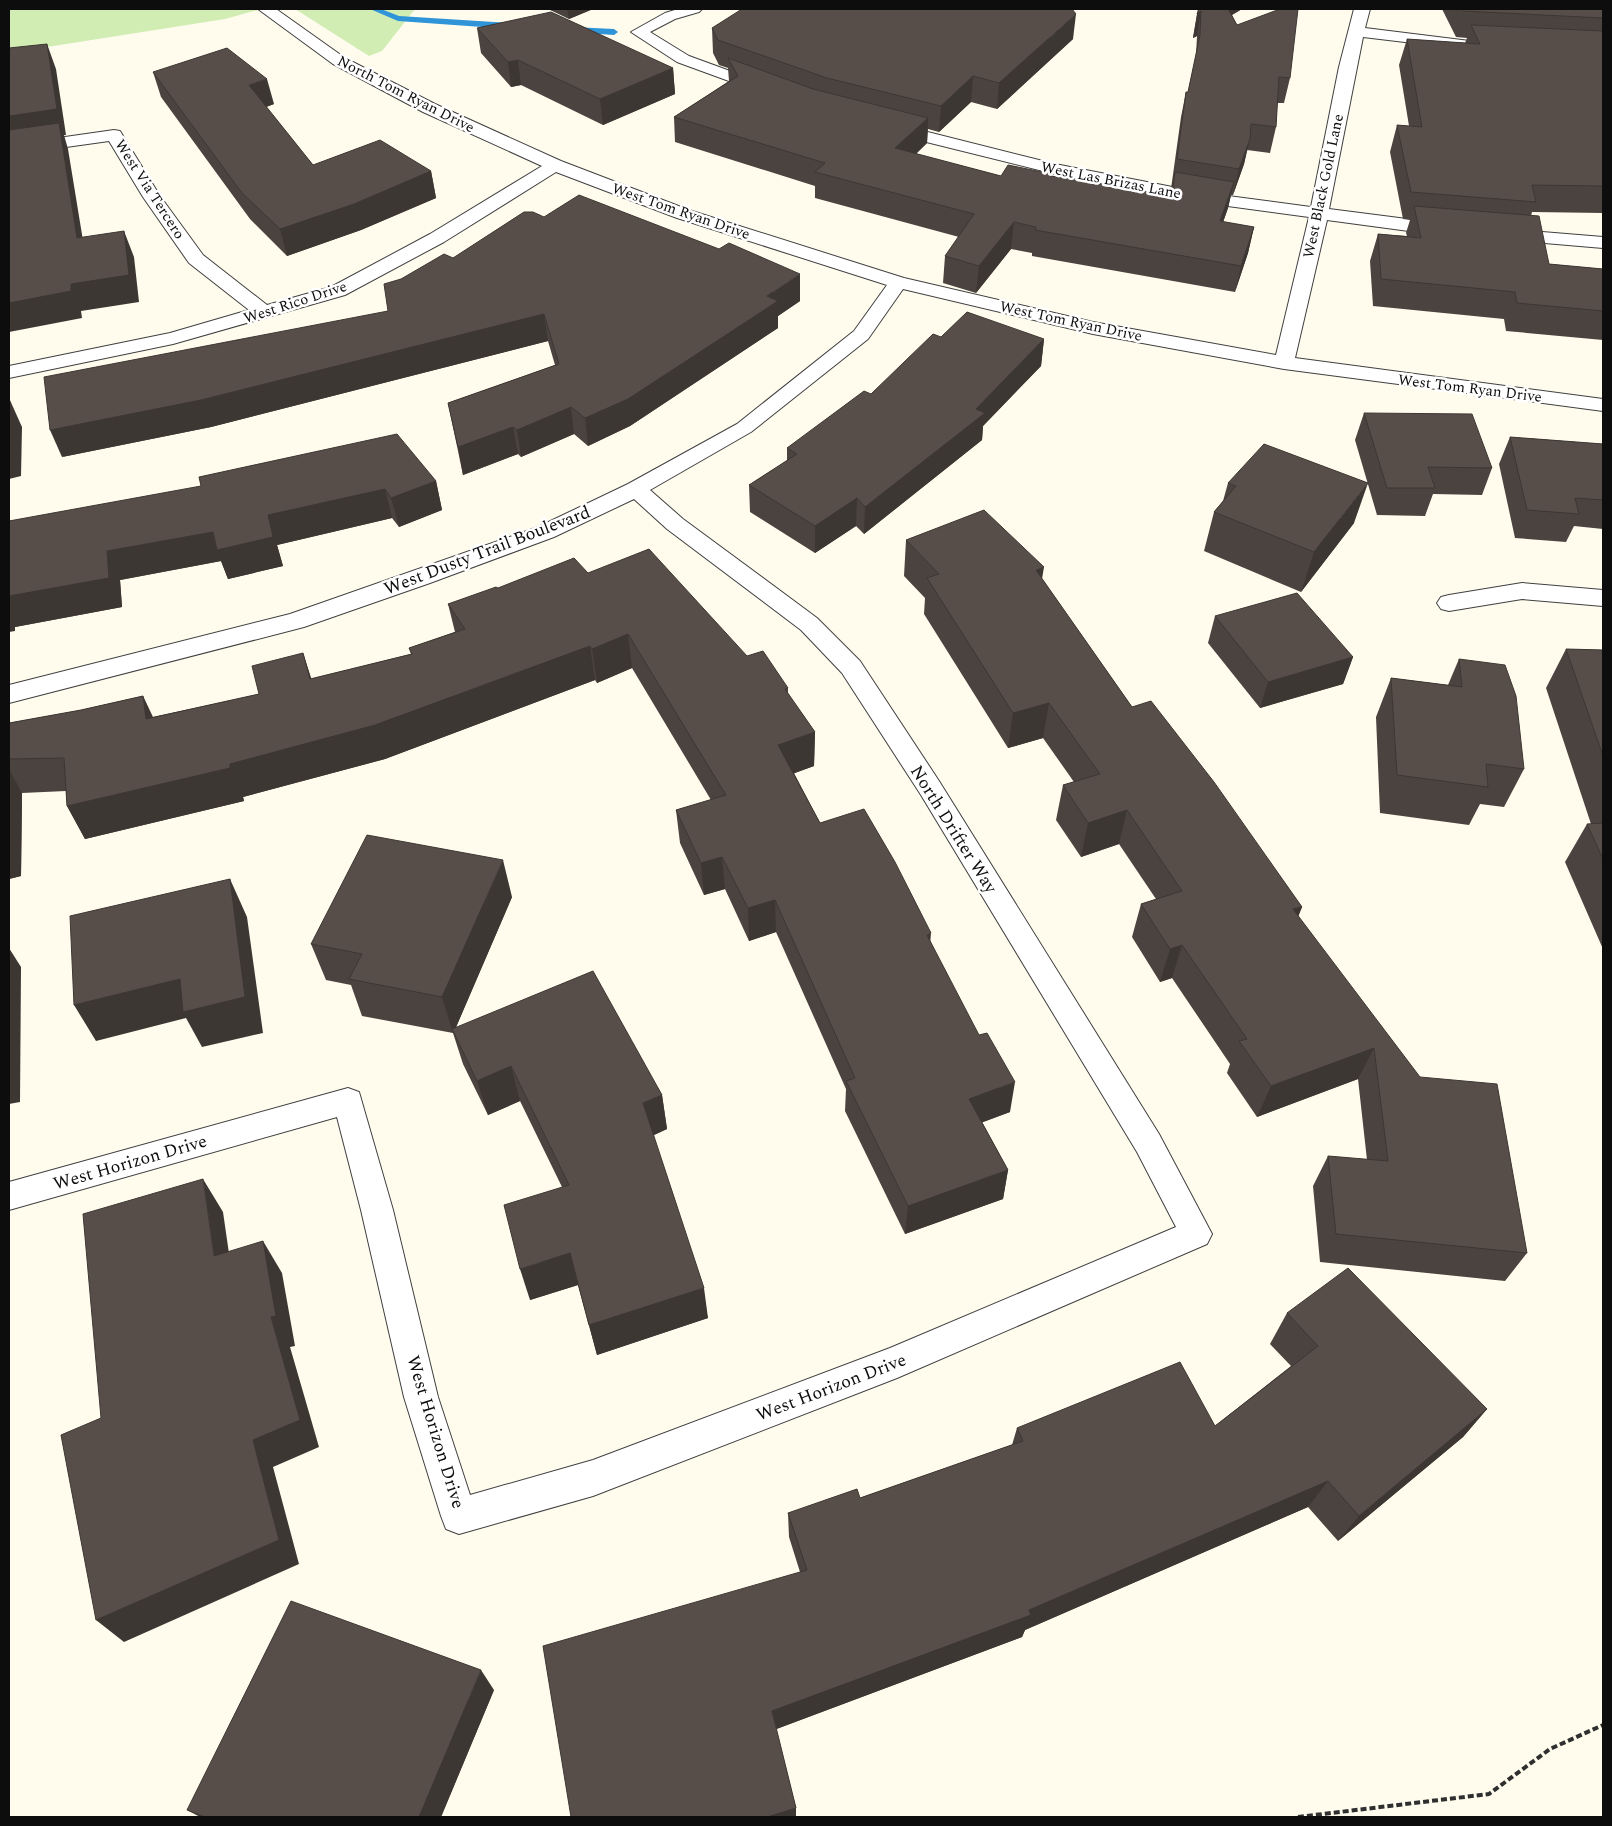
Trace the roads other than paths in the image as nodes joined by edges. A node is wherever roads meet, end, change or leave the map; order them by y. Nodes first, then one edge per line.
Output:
1 (266, 9) edge
2 (694, 9) edge
3 (1362, 9) edge
4 (1358, 32) junction
5 (1486, 45) edge
6 (784, 96) edge
7 (876, 124) edge
8 (9, 150) edge
9 (555, 165) junction
10 (1319, 214) junction
11 (1459, 231) edge
12 (1488, 234) edge
13 (1603, 243) edge
14 (898, 282) junction
15 (265, 312) junction
16 (1284, 363) junction
17 (9, 372) edge
18 (1603, 405) edge
19 (636, 489) junction
20 (1603, 598) edge
21 (1449, 602) dead end
22 (9, 694) edge
23 (9, 1196) edge
24 (1196, 1234) joint

1 - 9 street, North Tom Ryan Drive
2 - 6 street
3 - 4 street, West Black Gold Lane
4 - 5 street
4 - 10 street, West Black Gold Lane
7 - 10 street, West Las Brizas Lane
8 - 15 street, West Via Tercero
9 - 14 street, West Tom Ryan Drive
9 - 15 street, West Rico Drive
10 - 11 street, West Las Brizas Lane
10 - 16 street, West Black Gold Lane
12 - 13 street
14 - 16 street, West Tom Ryan Drive
14 - 19 street, West Dusty Trail Boulevard
15 - 17 street, West Rico Drive
16 - 18 street, West Tom Ryan Drive
19 - 22 street, West Dusty Trail Boulevard
19 - 24 street, North Drifter Way
20 - 21 street
23 - 24 street, West Horizon Drive

